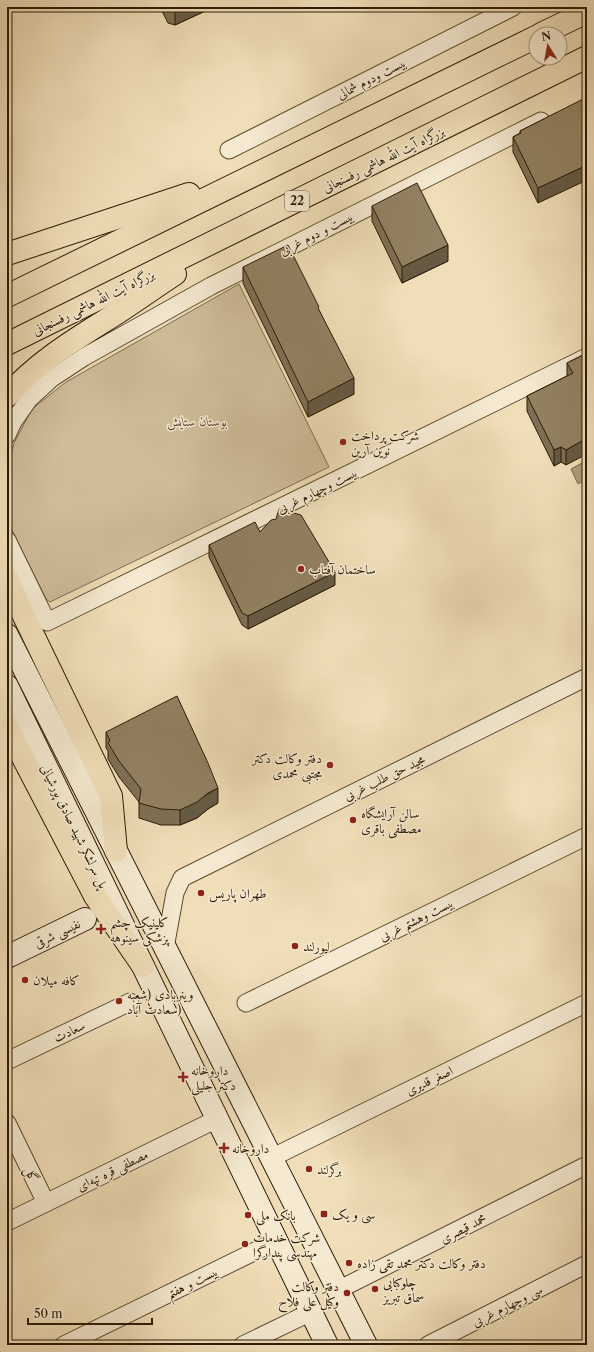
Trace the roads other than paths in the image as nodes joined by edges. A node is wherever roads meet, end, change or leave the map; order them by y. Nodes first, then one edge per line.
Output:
1 (513, 7) edge
2 (587, 12) edge
3 (558, 26) edge
4 (528, 41) edge
5 (587, 57) edge
6 (552, 116) edge
7 (229, 150) dead end
8 (261, 171) junction
9 (234, 233) junction
10 (7, 254) edge
11 (7, 296) edge
12 (7, 344) edge
13 (587, 358) edge
14 (7, 396) edge
15 (7, 435) edge
16 (7, 540) edge
17 (7, 578) edge
18 (7, 635) edge
19 (587, 677) edge
20 (7, 686) edge
21 (7, 727) edge
22 (587, 836) edge
23 (116, 851) junction
24 (85, 919) dead end
25 (165, 948) junction
26 (7, 957) edge
27 (143, 966) junction
28 (130, 1002) dead end
29 (246, 1003) dead end
30 (587, 1003) edge
31 (7, 1061) edge
32 (217, 1119) junction
33 (7, 1123) edge
34 (271, 1158) junction
35 (587, 1165) edge
36 (46, 1203) junction
37 (7, 1222) edge
38 (276, 1241) junction
39 (587, 1264) edge
40 (338, 1290) junction
41 (311, 1312) junction
42 (64, 1345) edge
43 (243, 1345) edge
44 (327, 1345) edge
45 (366, 1345) edge
46 (428, 1345) edge

1 - 7 street, بیست ودوم شمالی
2 - 3 highway
4 - 8 highway
5 - 9 highway, بزرگراه آیت الله هاشمی رفسنجانی / 22
6 - 15 street, بیست و دوم غربی
8 - 10 highway
8 - 11 highway
9 - 12 highway, بزرگراه آیت الله هاشمی رفسنجانی / 22
9 - 14 highway
13 - 16 street, بیست وچهارم غربی
17 - 23 highway
18 - 23 main road, پل سرلشکر شهید صادق پورشیانی
19 - 25 street, مجید حق طلب غربی
20 - 27 main road, پل سرلشکر شهید صادق پورشیانی
21 - 27 highway
22 - 29 street, بیست وهشتم غربی
23 - 25 main road, پل سرلشکر شهید صادق پورشیانی
24 - 26 main road, نفیسی شرقی
25 - 34 main road, پل سرلشکر شهید صادق پورشیانی
27 - 32 main road, پل سرلشکر شهید صادق پورشیانی
28 - 31 street, سعادت
30 - 34 street, اصغر قدیری
32 - 36 street, مصطفی قره تپه‌ای
32 - 38 main road, پل سرلشکر شهید صادق پورشیانی
33 - 36 street, گل
34 - 40 main road, پل سرلشکر شهید صادق پورشیانی
35 - 40 street, محمد قیصری
36 - 37 street, مصطفی قره تپه‌ای
38 - 41 main road, پل سرلشکر شهید صادق پورشیانی
38 - 42 street, بیست و هفتم
39 - 46 street, سی وچهارم غربی
40 - 45 main road, پل سرلشکر شهید صادق پورشیانی
41 - 43 street
41 - 44 main road, پل سرلشکر شهید صادق پورشیانی

